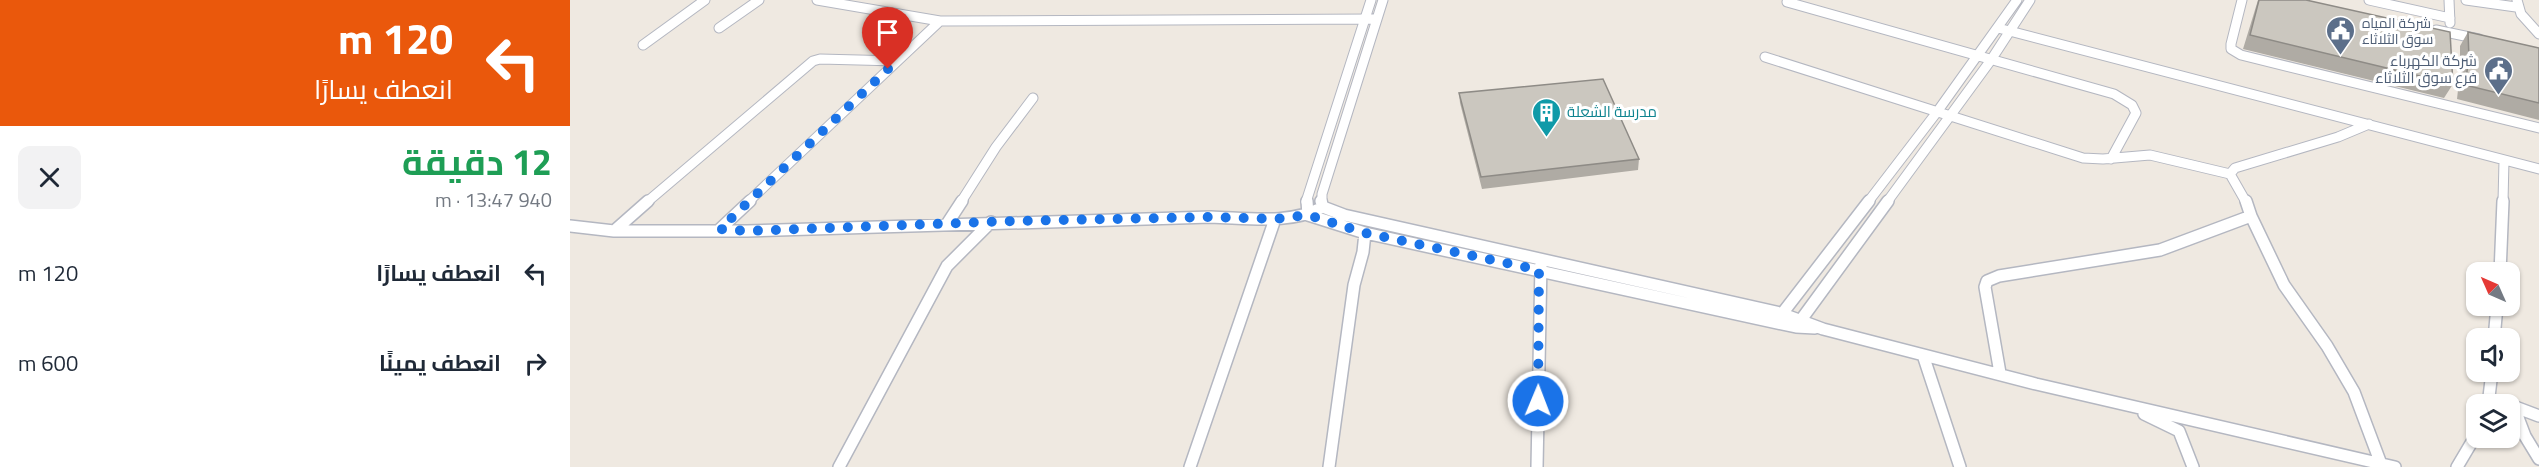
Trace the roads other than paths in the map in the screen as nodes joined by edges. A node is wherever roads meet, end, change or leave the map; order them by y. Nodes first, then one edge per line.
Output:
1 (705, 0) edge
2 (759, 0) edge
3 (817, 0) edge
4 (1371, 0) edge
5 (1383, 0) edge
6 (2017, 0) edge
7 (2030, 0) edge
8 (2242, 0) edge
9 (2369, 0) edge
10 (2449, 0) edge
11 (2466, 0) edge
12 (1787, 2) dead end
13 (2516, 3) edge
14 (2450, 18) junction
15 (1372, 19) junction
16 (940, 21) junction
17 (719, 28) dead end
18 (1998, 28) junction
19 (2427, 28) edge
20 (2010, 31) junction
21 (2450, 33) junction
22 (2539, 34) edge
23 (2483, 40) edge
24 (643, 45) dead end
25 (1976, 56) junction
26 (1765, 57) dead end
27 (1990, 60) junction
28 (897, 62) junction
29 (1033, 98) dead end
30 (1337, 107) junction
31 (1348, 107) junction
32 (1937, 112) junction
33 (1950, 116) junction
34 (2369, 124) junction
35 (2539, 128) edge
36 (2111, 159) junction
37 (2504, 160) junction
38 (2539, 169) edge
39 (2230, 174) junction
40 (1323, 207) junction
41 (1308, 215) junction
42 (2251, 216) junction
43 (1275, 219) junction
44 (992, 222) junction
45 (947, 224) junction
46 (570, 226) edge
47 (720, 229) junction
48 (614, 231) junction
49 (1365, 233) junction
50 (2500, 262) edge
51 (1540, 265) junction
52 (1778, 318) junction
53 (1799, 323) junction
54 (1923, 355) junction
55 (2000, 373) junction
56 (2127, 405) junction
57 (2520, 409) edge
58 (2539, 416) edge
59 (2520, 425) edge
60 (2468, 448) edge
61 (2539, 459) edge
62 (2340, 461) edge
63 (2381, 464) junction
64 (839, 467) edge
65 (1190, 467) edge
66 (1329, 467) edge
67 (1537, 467) edge
68 (1960, 467) edge
69 (2193, 467) edge
70 (2395, 467) edge
71 (2457, 467) edge

1 - 24 street
2 - 17 street
3 - 16 street
4 - 15 street
5 - 15 street
6 - 18 street
7 - 20 street
8 - 35 street
9 - 14 street
10 - 14 street
11 - 13 street
12 - 25 street
13 - 22 street
14 - 21 street
15 - 16 street
15 - 30 street
15 - 31 street
16 - 28 street
18 - 20 street
18 - 25 street
19 - 21 street
20 - 27 street
20 - 34 street
21 - 23 street
25 - 27 street
25 - 32 street
26 - 32 street
27 - 33 street
27 - 36 street
28 - 47 street
28 - 48 street
29 - 45 street
30 - 31 street
30 - 41 street
31 - 40 street
32 - 33 street
32 - 52 street
33 - 36 street
33 - 53 street
34 - 37 street
34 - 39 street
36 - 39 street
37 - 38 street
37 - 50 street
39 - 42 street
40 - 41 street
40 - 51 street
41 - 43 street
41 - 49 street
42 - 55 street
42 - 63 street
43 - 44 street
43 - 65 street
44 - 45 street
44 - 64 street
45 - 47 street
46 - 48 street
47 - 48 street
49 - 51 street
49 - 66 street
51 - 52 street
51 - 67 street
52 - 53 street
53 - 54 street
54 - 55 street
54 - 68 street
55 - 56 street
56 - 62 street
56 - 69 street
57 - 58 street
59 - 61 street
60 - 71 street
62 - 63 street
63 - 70 street

